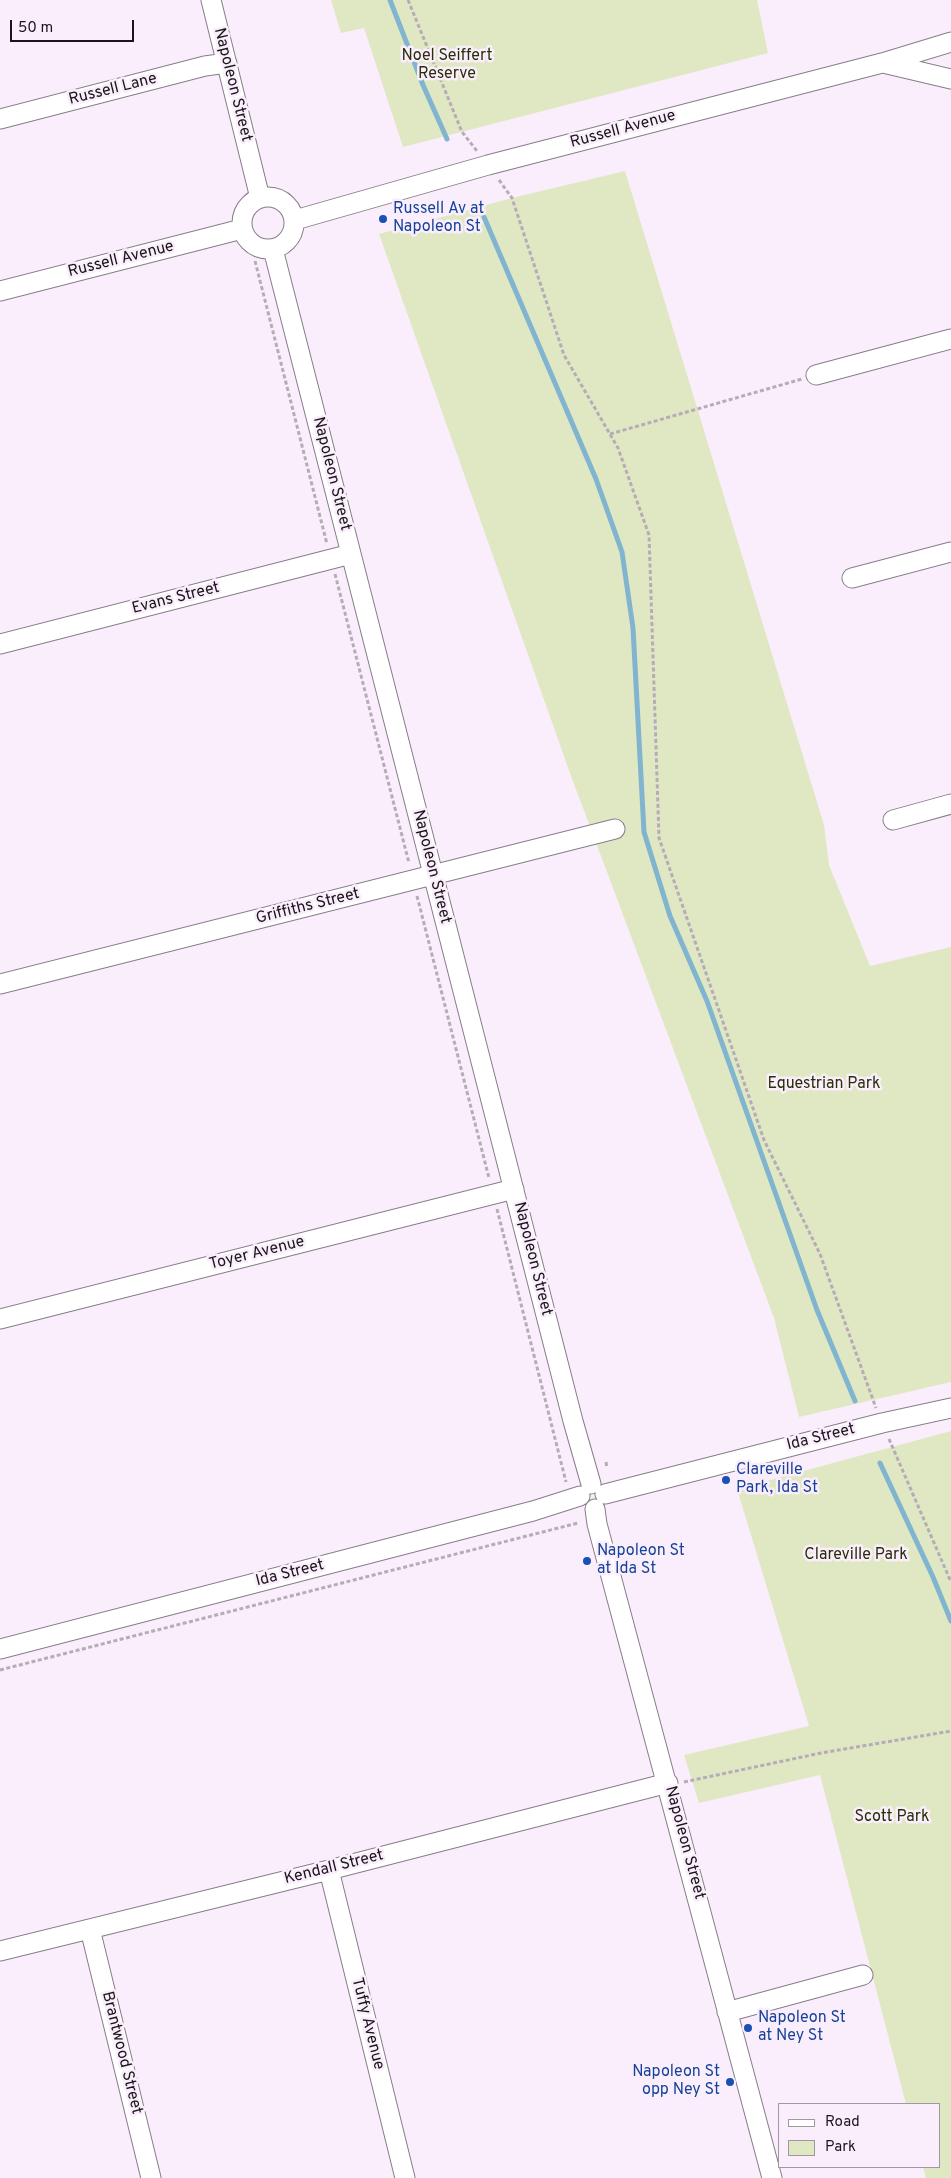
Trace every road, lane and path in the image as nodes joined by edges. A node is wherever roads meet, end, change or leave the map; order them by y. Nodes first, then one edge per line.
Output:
1 (211, 0) edge
2 (408, 0) edge
3 (951, 42) edge
4 (227, 63) junction
5 (882, 63) junction
6 (951, 79) edge
7 (0, 119) edge
8 (488, 165) junction
9 (260, 198) junction
10 (295, 220) junction
11 (242, 229) junction
12 (273, 249) junction
13 (0, 291) edge
14 (951, 338) edge
15 (816, 375) joint
16 (610, 434) junction
17 (951, 552) edge
18 (351, 554) junction
19 (852, 578) dead end
20 (0, 644) edge
21 (951, 804) edge
22 (893, 820) dead end
23 (615, 829) dead end
24 (433, 875) junction
25 (0, 984) edge
26 (514, 1189) junction
27 (0, 1319) edge
28 (951, 1408) edge
29 (882, 1423) junction
30 (606, 1462) dead end
31 (607, 1468) dead end
32 (592, 1496) junction
33 (578, 1523) dead end
34 (951, 1582) edge
35 (0, 1649) edge
36 (0, 1670) edge
37 (951, 1731) edge
38 (668, 1783) junction
39 (329, 1870) junction
40 (90, 1929) junction
41 (0, 1951) edge
42 (863, 1975) dead end
43 (727, 2012) junction
44 (151, 2178) edge
45 (406, 2178) edge
46 (772, 2178) edge

1 - 4 street, Napoleon Street
2 - 8 path
3 - 5 street, Russell Avenue
4 - 7 street, Russell Lane
4 - 9 street, Napoleon Street
5 - 6 street
5 - 8 street, Russell Avenue
8 - 10 street, Russell Avenue
8 - 16 path
9 - 10 street
9 - 11 street
10 - 12 street
11 - 12 street
11 - 13 street, Russell Avenue
12 - 18 street, Napoleon Street
14 - 15 street
15 - 16 path
16 - 29 path
17 - 19 street
18 - 20 street, Evans Street
18 - 24 street, Napoleon Street
21 - 22 street
23 - 24 street, Griffiths Street
24 - 25 street, Griffiths Street
24 - 26 street, Napoleon Street
26 - 27 street, Toyer Avenue
26 - 32 street, Napoleon Street
28 - 29 street, Ida Street
29 - 32 street, Ida Street
29 - 34 path
30 - 31 path
32 - 35 street, Ida Street
32 - 38 street, Napoleon Street
33 - 36 path, Ida Street
37 - 38 path
38 - 39 street, Kendall Street
38 - 43 street, Napoleon Street
39 - 40 street, Kendall Street
39 - 45 street, Tuffy Avenue
40 - 41 street, Kendall Street
40 - 44 street, Brantwood Street
42 - 43 street
43 - 46 street, Napoleon Street

